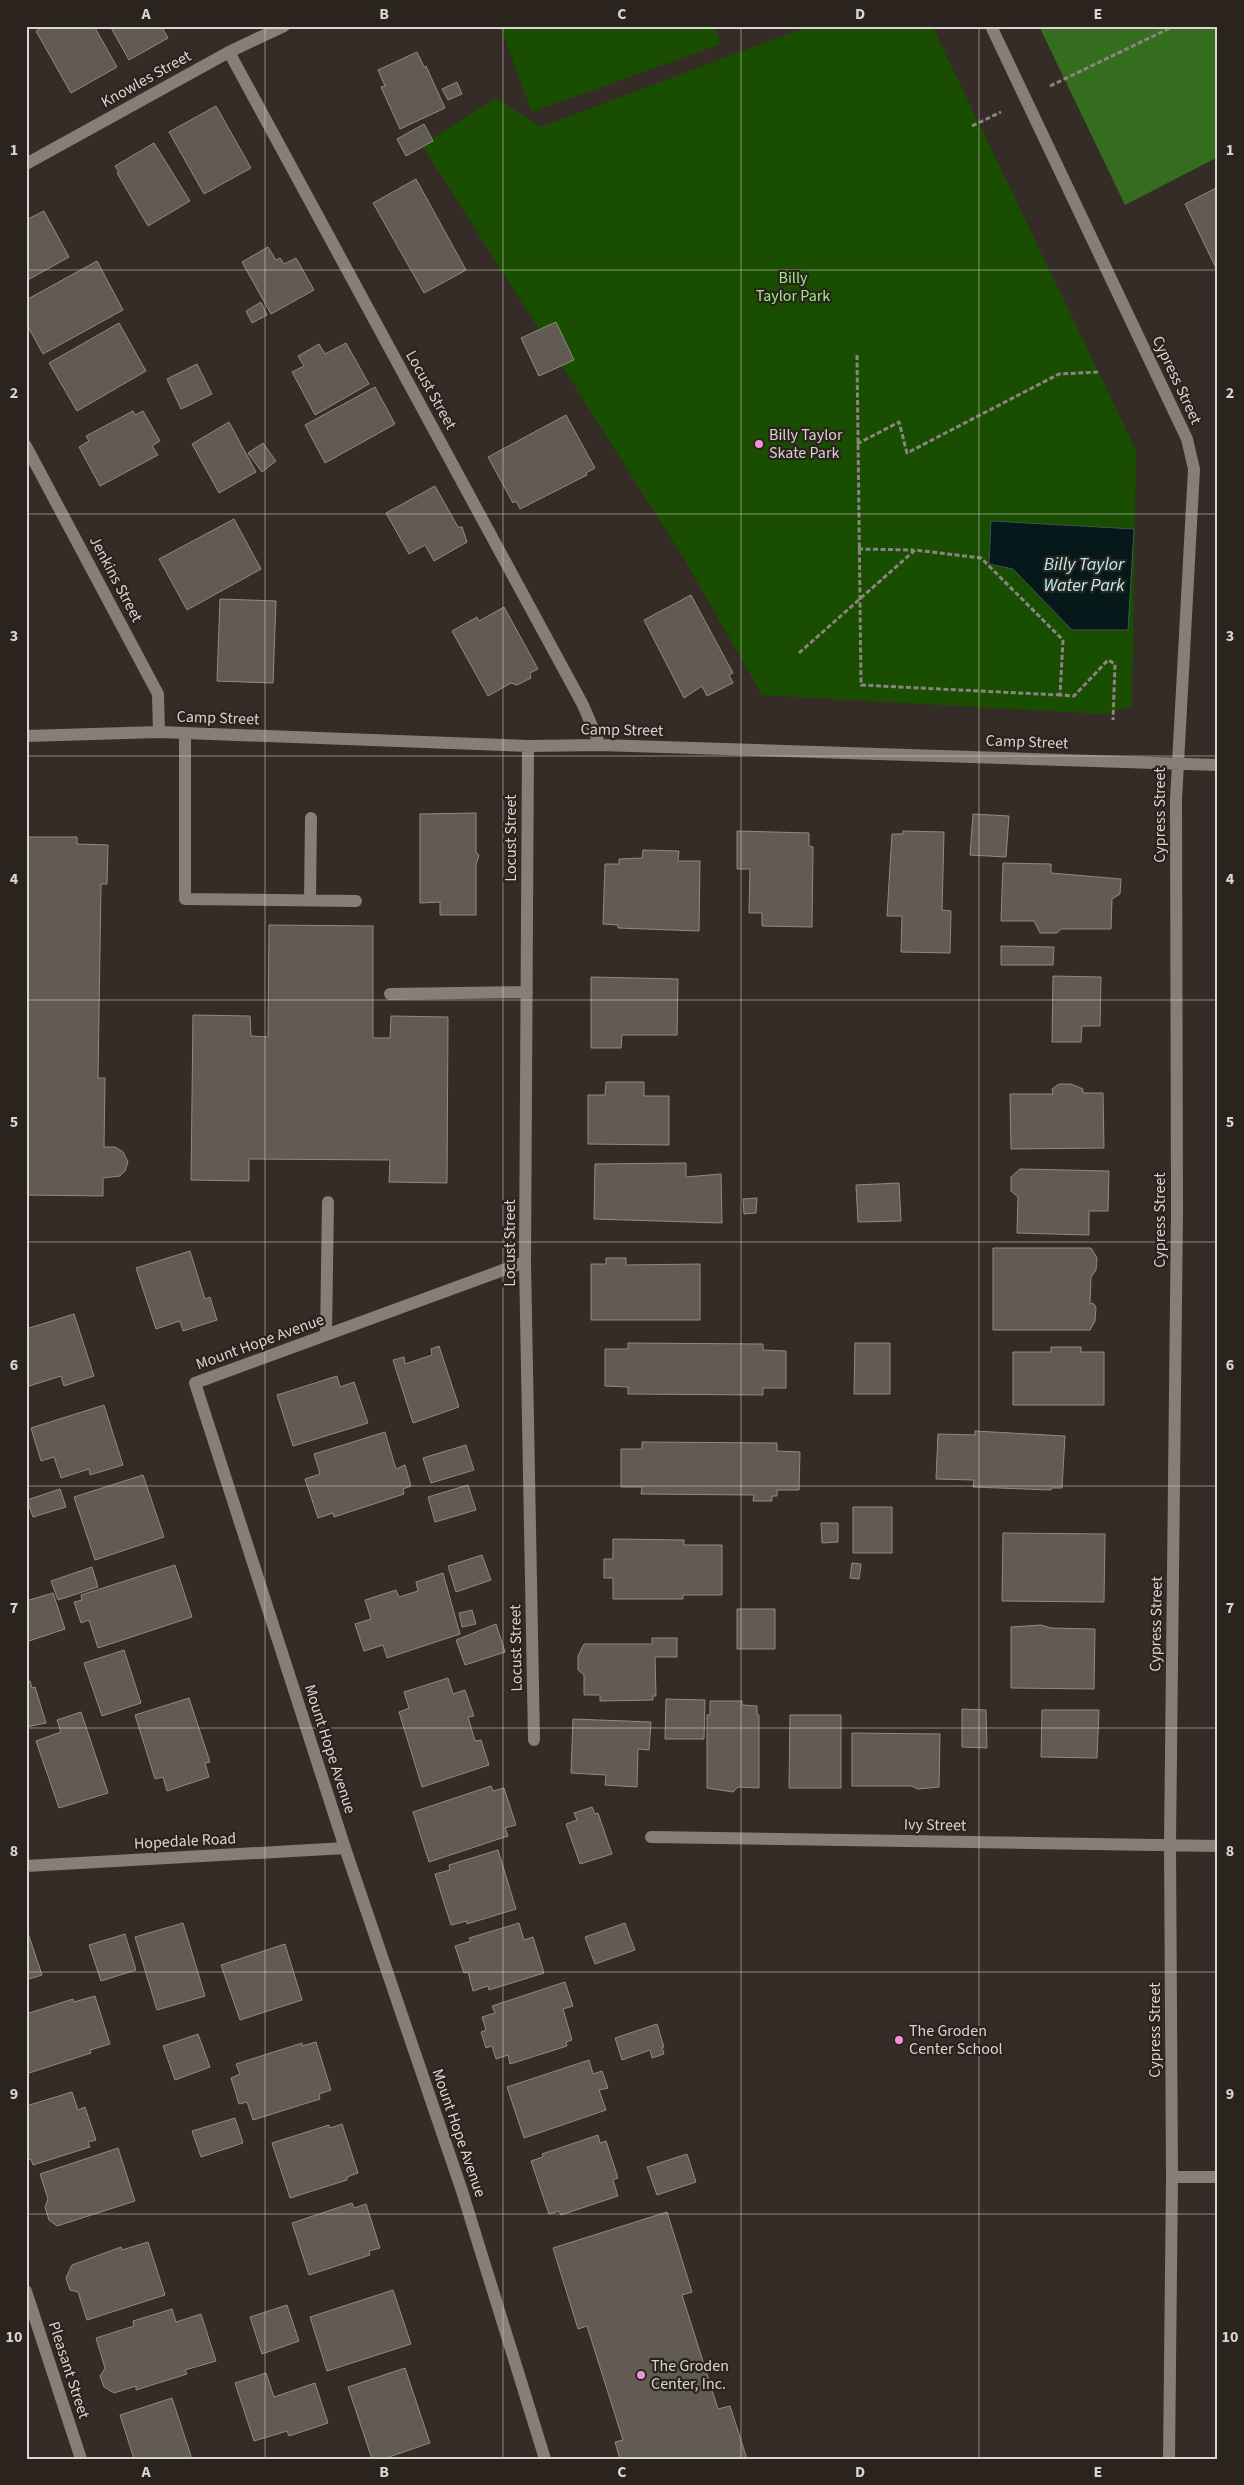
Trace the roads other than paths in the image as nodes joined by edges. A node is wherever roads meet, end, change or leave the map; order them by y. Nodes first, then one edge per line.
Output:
1 (284, 26) edge
2 (991, 26) edge
3 (229, 52) junction
4 (26, 164) edge
5 (26, 446) edge
6 (158, 732) junction
7 (184, 733) junction
8 (26, 736) edge
9 (600, 745) junction
10 (528, 746) junction
11 (1177, 763) junction
12 (1218, 765) edge
13 (311, 818) dead end
14 (310, 900) junction
15 (356, 901) dead end
16 (527, 992) junction
17 (390, 994) dead end
18 (328, 1202) dead end
19 (526, 1262) junction
20 (326, 1335) junction
21 (534, 1740) dead end
22 (651, 1836) dead end
23 (1170, 1845) junction
24 (1218, 1846) edge
25 (345, 1848) junction
26 (26, 1866) edge
27 (1172, 2177) junction
28 (1218, 2177) edge
29 (26, 2291) edge
30 (81, 2459) edge
31 (545, 2459) edge
32 (1169, 2459) edge

1 - 3 street, Knowles Street
2 - 11 street, Cypress Street
3 - 4 street, Knowles Street
3 - 9 street, Locust Street
5 - 6 street, Jenkins Street
6 - 7 street, Camp Street
6 - 8 street, Camp Street
7 - 10 street, Camp Street
7 - 14 street
9 - 10 street, Camp Street
9 - 11 street, Camp Street
10 - 16 street, Locust Street
11 - 12 street, Camp Street
11 - 23 street, Cypress Street
13 - 14 street
14 - 15 street
16 - 17 street
16 - 19 street, Locust Street
18 - 20 street
19 - 20 street, Mount Hope Avenue
19 - 21 street, Locust Street
20 - 25 street, Mount Hope Avenue
22 - 23 street, Ivy Street
23 - 24 street, Ivy Street
23 - 27 street, Cypress Street
25 - 26 street, Hopedale Road
25 - 31 street, Mount Hope Avenue
27 - 28 street
27 - 32 street, Cypress Street
29 - 30 street, Pleasant Street

